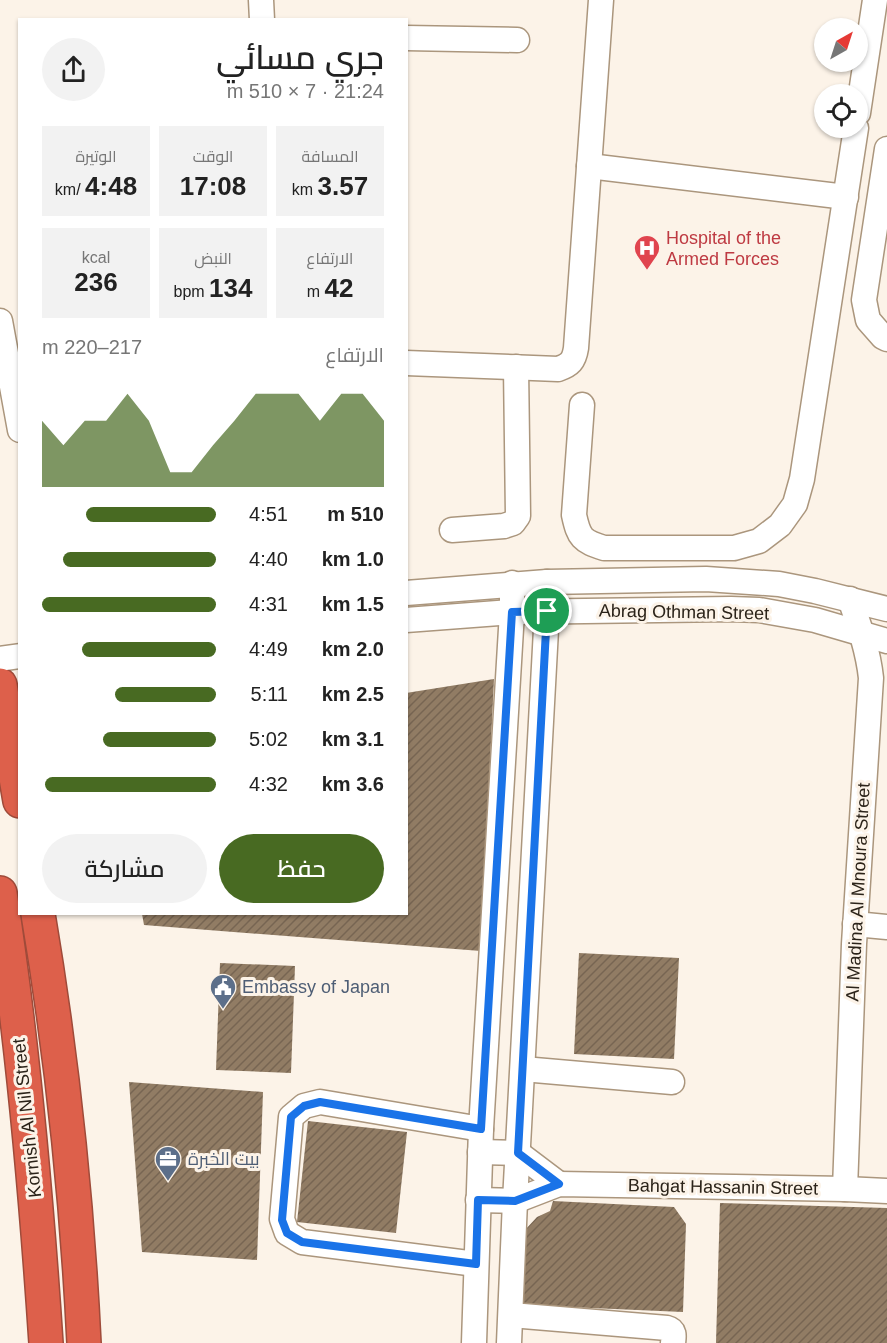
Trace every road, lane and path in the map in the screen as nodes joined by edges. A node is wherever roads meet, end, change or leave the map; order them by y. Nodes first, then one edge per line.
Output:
1 (261, 0) edge
2 (601, 0) edge
3 (875, 0) edge
4 (262, 18) edge
5 (408, 38) edge
6 (517, 40) dead end
7 (862, 84) edge
8 (855, 138) edge
9 (887, 149) edge
10 (589, 166) junction
11 (846, 197) junction
12 (8, 336) edge
13 (887, 339) edge
14 (408, 363) edge
15 (516, 368) junction
16 (582, 405) dead end
17 (18, 414) edge
18 (452, 530) dead end
19 (547, 582) junction
20 (512, 583) junction
21 (408, 593) edge
22 (850, 599) junction
23 (887, 609) edge
24 (547, 611) junction
25 (512, 612) junction
26 (408, 620) edge
27 (863, 634) junction
28 (887, 641) edge
29 (18, 656) edge
30 (0, 659) edge
31 (5, 690) edge
32 (18, 786) edge
33 (0, 893) edge
34 (38, 915) edge
35 (855, 924) junction
36 (887, 927) edge
37 (523, 1070) junction
38 (672, 1082) dead end
39 (480, 1140) junction
40 (518, 1153) junction
41 (559, 1184) junction
42 (845, 1189) junction
43 (887, 1191) edge
44 (478, 1200) junction
45 (515, 1201) junction
46 (476, 1264) junction
47 (511, 1315) junction
48 (46, 1343) edge
49 (84, 1343) edge
50 (474, 1343) edge
51 (509, 1343) edge
52 (673, 1343) edge

1 - 4 street
2 - 10 street
3 - 7 street
5 - 6 street
8 - 11 street
9 - 13 street
10 - 11 street
10 - 15 street
11 - 16 street
12 - 17 street
14 - 15 street
15 - 18 street
19 - 20 street, Abrag Othman Street
19 - 22 street, Abrag Othman Street
19 - 24 street
20 - 21 street, Abrag Othman Street
20 - 25 street
22 - 23 street, Abrag Othman Street
22 - 27 street, Al Madina Al Mnoura Street
24 - 25 street, Abrag Othman Street
24 - 27 street, Abrag Othman Street
24 - 37 street
25 - 26 street, Abrag Othman Street
25 - 39 street
27 - 28 street, Abrag Othman Street
27 - 35 street, Al Madina Al Mnoura Street
29 - 30 street
31 - 32 highway
33 - 48 highway, Kornish Al Nil Street
34 - 49 highway
35 - 36 street
35 - 42 street, Al Madina Al Mnoura Street
37 - 38 street
37 - 40 street
39 - 40 street
39 - 44 street
39 - 46 street
40 - 41 street
40 - 45 street
41 - 42 street, Bahgat Hassanin Street
41 - 45 street, Bahgat Hassanin Street
42 - 43 street, Bahgat Hassanin Street
44 - 45 street
44 - 46 street
45 - 47 street
46 - 50 street
47 - 51 street
47 - 52 street

